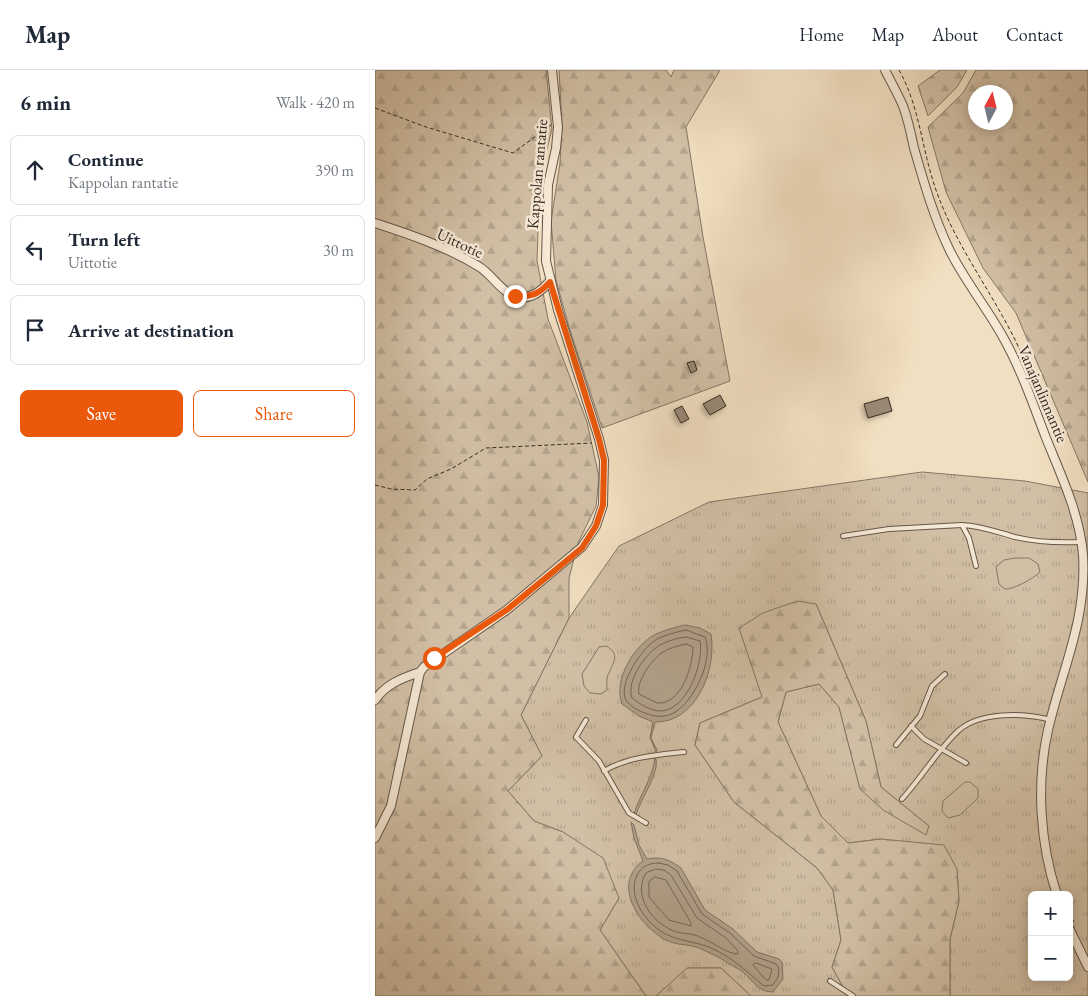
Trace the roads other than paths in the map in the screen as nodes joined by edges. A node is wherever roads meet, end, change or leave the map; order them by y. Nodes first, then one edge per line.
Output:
1 (553, 70) edge
2 (885, 70) edge
3 (375, 223) edge
4 (550, 282) junction
5 (962, 525) junction
6 (843, 536) dead end
7 (1081, 542) junction
8 (976, 566) dead end
9 (421, 672) junction
10 (945, 674) dead end
11 (375, 700) edge
12 (586, 720) dead end
13 (1051, 720) junction
14 (911, 726) junction
15 (896, 745) dead end
16 (942, 749) junction
17 (684, 752) dead end
18 (966, 763) dead end
19 (605, 771) junction
20 (902, 799) dead end
21 (646, 823) dead end
22 (375, 838) edge
23 (1056, 891) edge
24 (1073, 936) edge
25 (1088, 966) edge
26 (830, 981) dead end
27 (853, 996) edge

1 - 4 street, Kappolan rantatie
2 - 7 street, Vanajanlinnantie
3 - 4 street, Uittotie
4 - 9 street, Kappolan rantatie
5 - 6 lane
5 - 7 lane
5 - 8 lane
7 - 13 street, Vanajanlinnantie
9 - 11 street
9 - 22 street
10 - 14 lane
12 - 19 lane
13 - 16 lane
13 - 23 street, Vanajanlinnantie
14 - 15 lane
14 - 16 lane
16 - 18 lane
16 - 20 lane
17 - 19 lane
19 - 21 lane
24 - 25 street
26 - 27 lane

